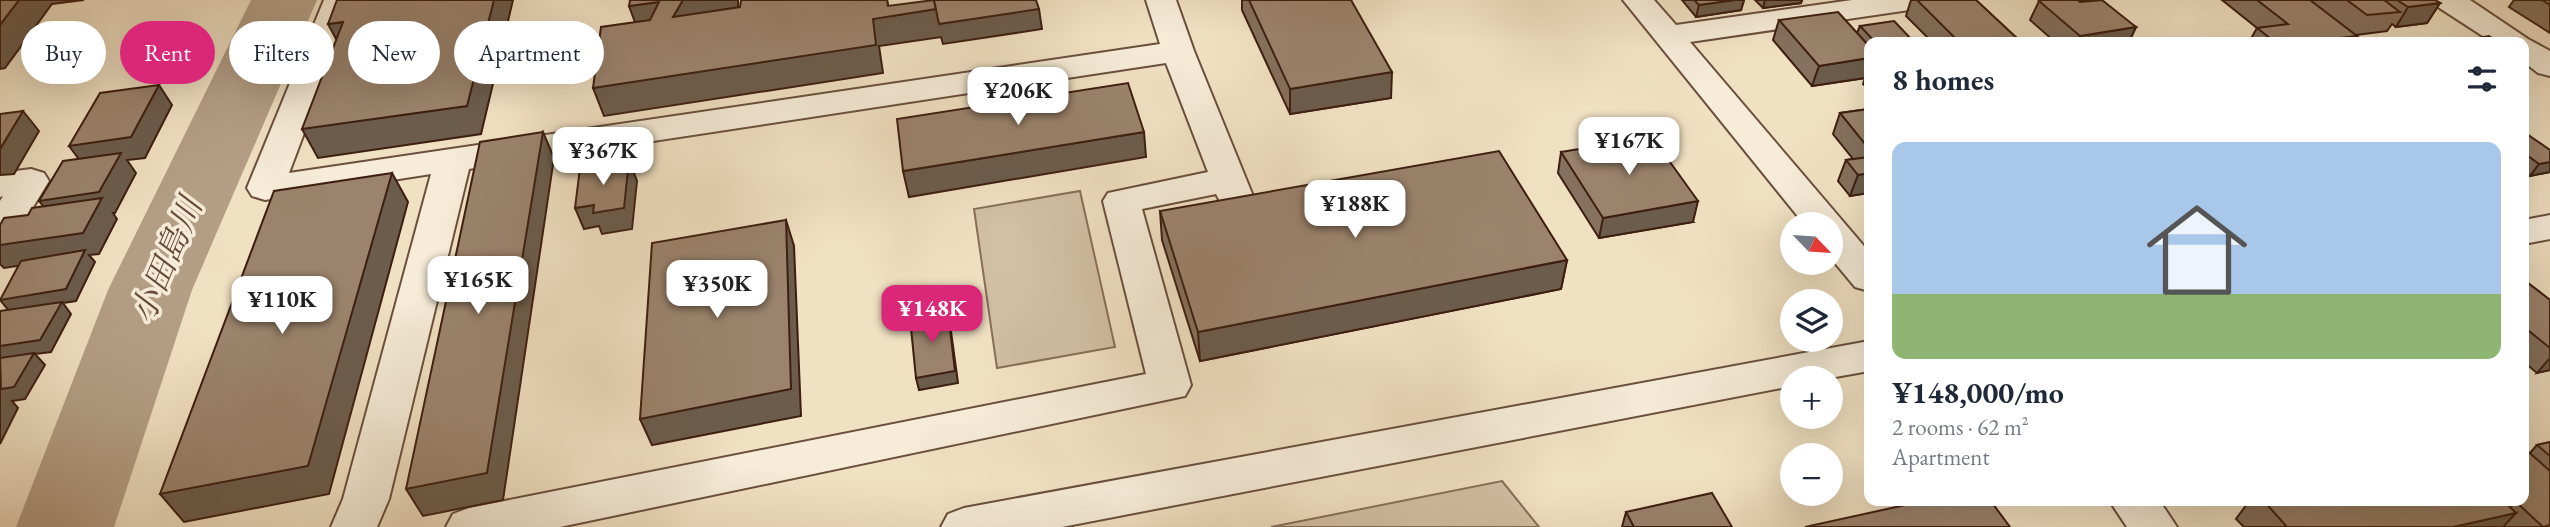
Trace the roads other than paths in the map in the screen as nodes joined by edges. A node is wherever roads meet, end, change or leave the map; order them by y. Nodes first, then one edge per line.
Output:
1 (340, 0) edge
2 (1161, 0) edge
3 (1638, 0) edge
4 (1916, 0) edge
5 (2449, 0) edge
6 (1669, 36) junction
7 (2506, 37) edge
8 (1178, 51) junction
9 (2529, 51) edge
10 (2550, 66) edge
11 (453, 160) junction
12 (0, 185) edge
13 (1814, 212) edge
14 (2550, 227) edge
15 (0, 231) edge
16 (2529, 231) edge
17 (1843, 247) edge
18 (1864, 272) edge
19 (1864, 357) edge
20 (2136, 506) edge
21 (354, 527) edge
22 (468, 527) edge
23 (964, 527) edge
24 (2154, 527) edge

1 - 11 street
2 - 8 street
3 - 6 street
4 - 6 street
5 - 7 street
6 - 13 street
8 - 11 street
8 - 22 street
9 - 10 street
11 - 21 street
12 - 15 street
14 - 16 street
17 - 18 street
19 - 23 street
20 - 24 street

